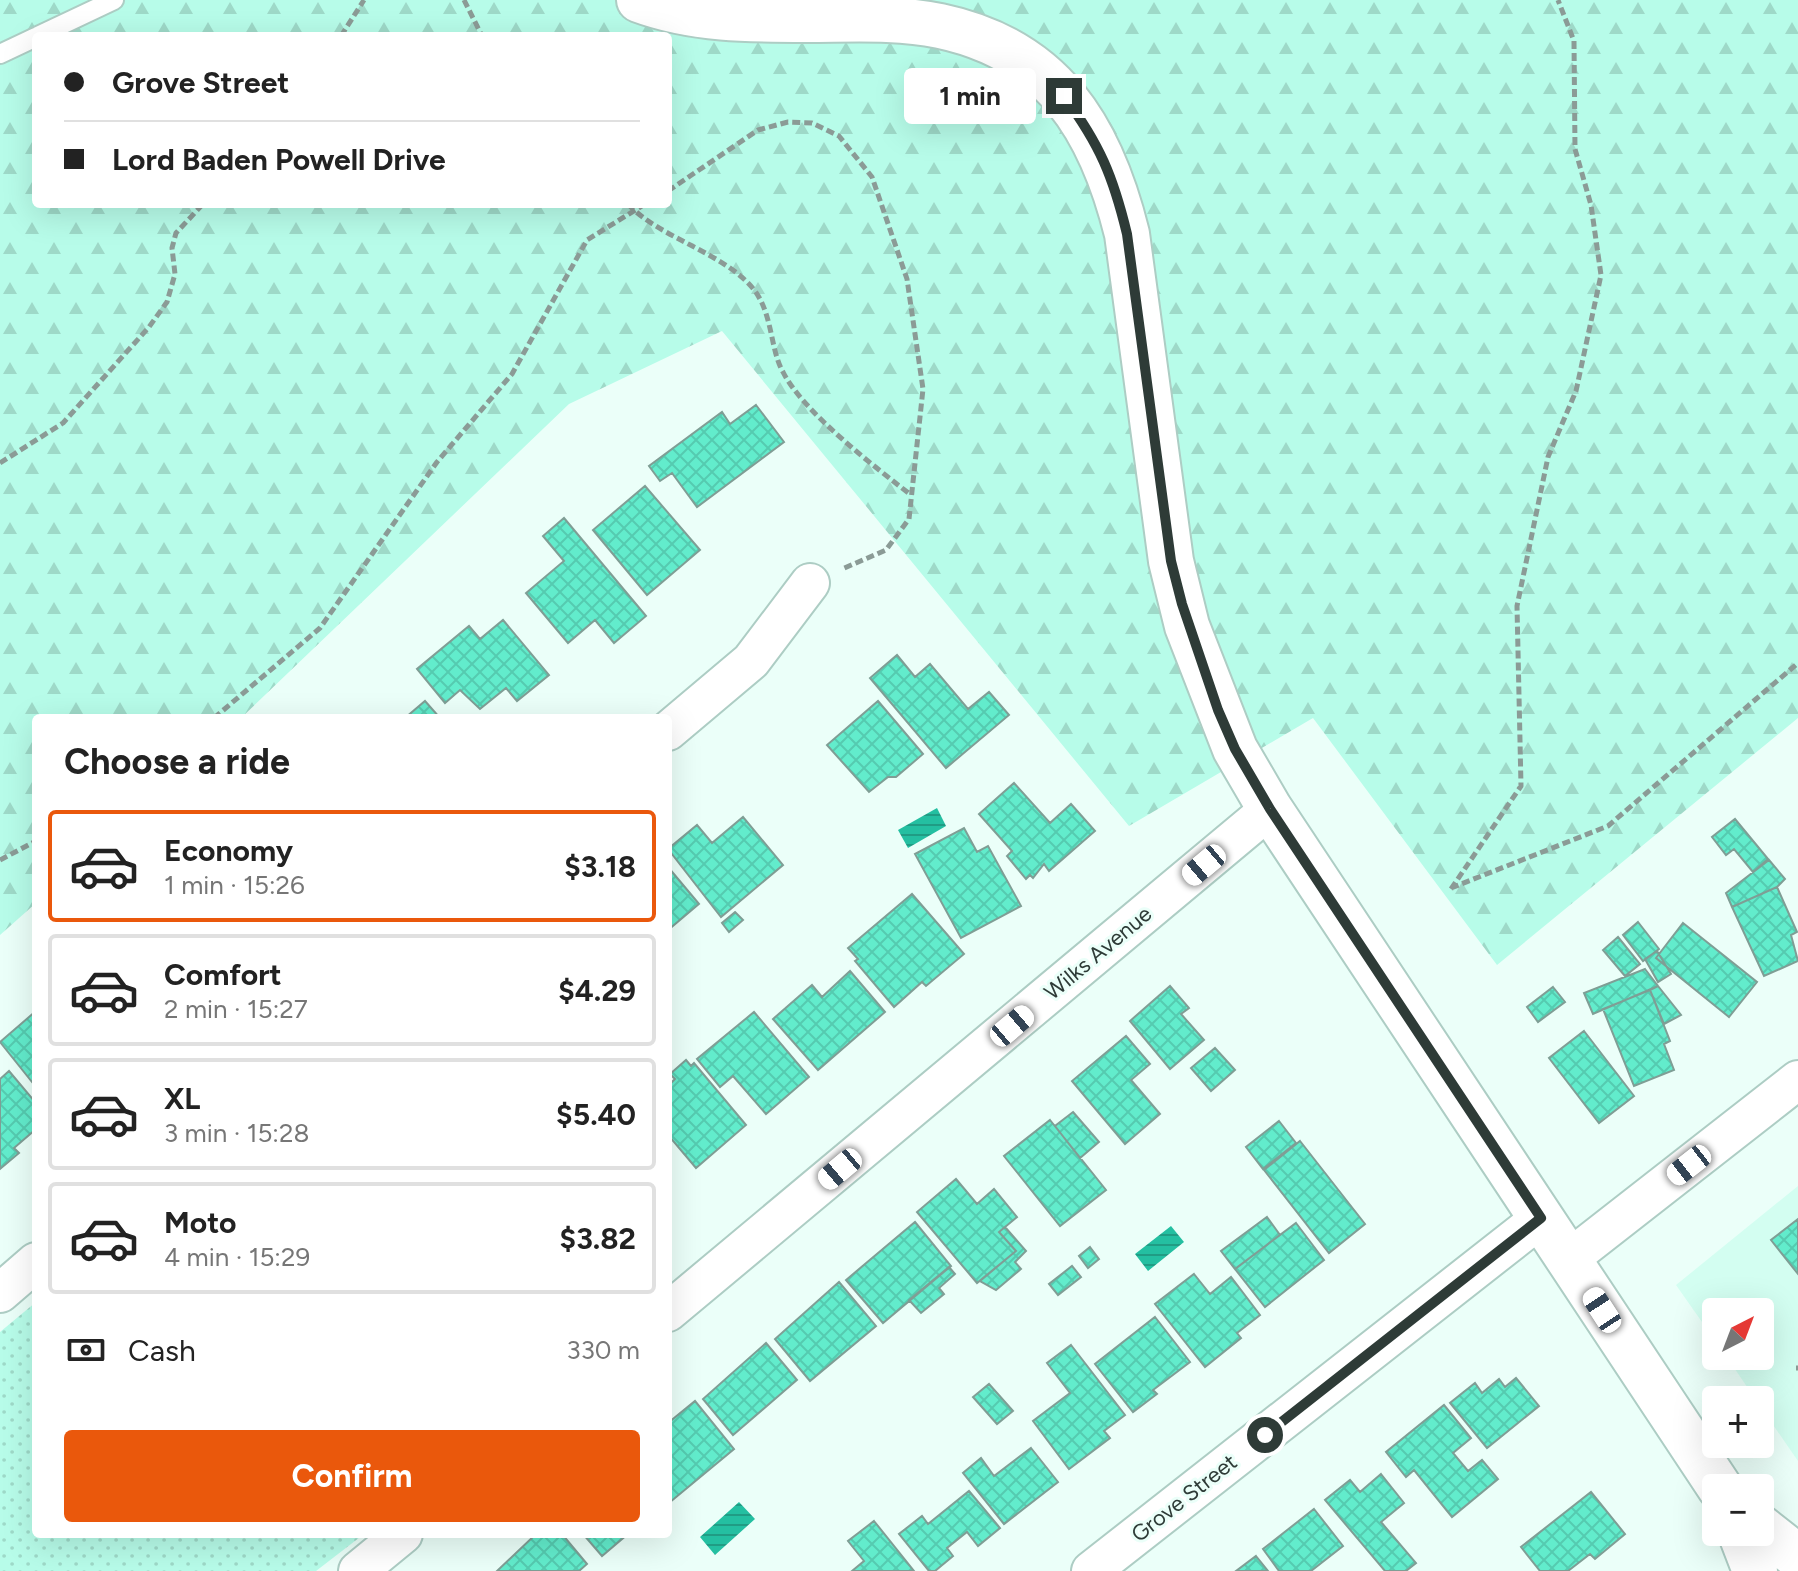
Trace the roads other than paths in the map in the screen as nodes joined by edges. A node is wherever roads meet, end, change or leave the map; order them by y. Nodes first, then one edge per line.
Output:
1 (114, 0) edge
2 (639, 0) edge
3 (46, 32) edge
4 (32, 38) edge
5 (0, 54) edge
6 (810, 583) road end
7 (672, 728) edge
8 (1270, 809) junction
9 (1798, 1080) edge
10 (1541, 1218) junction
11 (1569, 1259) junction
12 (32, 1265) edge
13 (0, 1293) edge
14 (672, 1309) edge
15 (1711, 1474) edge
16 (398, 1538) edge
17 (1774, 1538) edge
18 (1745, 1546) edge
19 (1758, 1546) edge
20 (1798, 1557) edge
21 (358, 1571) edge
22 (1091, 1571) edge
23 (1755, 1571) edge
24 (1775, 1571) edge

1 - 3 lane
2 - 8 street
4 - 5 lane
6 - 7 street
8 - 10 street
8 - 14 street, Wilks Avenue
9 - 11 street
10 - 11 street
10 - 22 street, Grove Street
11 - 15 street
12 - 13 street
16 - 21 street
17 - 20 street
18 - 23 street
19 - 24 street

